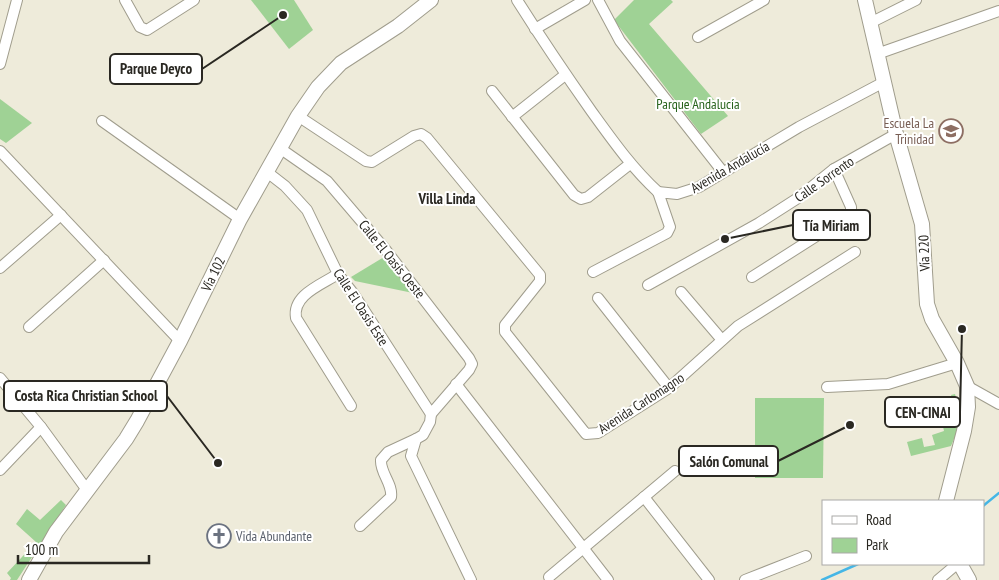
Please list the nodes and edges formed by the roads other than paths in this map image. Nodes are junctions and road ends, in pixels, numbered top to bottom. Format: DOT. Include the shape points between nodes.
graph roads {
  1 [pos="17,0"];
  2 [pos="126,0"];
  3 [pos="194,0"];
  4 [pos="431,0"];
  5 [pos="517,0"];
  6 [pos="585,0"];
  7 [pos="598,0"];
  8 [pos="764,0"];
  9 [pos="865,0"];
  10 [pos="916,0"];
  11 [pos="999,11"];
  12 [pos="870,22"];
  13 [pos="536,29"];
  14 [pos="698,37"];
  15 [pos="877,54"];
  16 [pos="0,64"];
  17 [pos="566,75"];
  18 [pos="884,82"];
  19 [pos="492,91"];
  20 [pos="298,116"];
  21 [pos="512,117"];
  22 [pos="102,121"];
  23 [pos="896,134"];
  24 [pos="281,149"];
  25 [pos="0,151"];
  26 [pos="630,164"];
  27 [pos="834,169"];
  28 [pos="267,172"];
  29 [pos="723,172"];
  30 [pos="658,192"];
  31 [pos="61,215"];
  32 [pos="240,219"];
  33 [pos="856,252"];
  34 [pos="104,260"];
  35 [pos="2,262"];
  36 [pos="592,272"];
  37 [pos="338,274"];
  38 [pos="752,277"];
  39 [pos="648,286"];
  40 [pos="681,292"];
  41 [pos="598,298"];
  42 [pos="29,327"];
  43 [pos="722,340"];
  44 [pos="180,341"];
  45 [pos="957,363"];
  46 [pos="0,378"];
  47 [pos="456,384"];
  48 [pos="967,386"];
  49 [pos="827,387"];
  50 [pos="669,388"];
  51 [pos="999,404"];
  52 [pos="351,406"];
  53 [pos="431,414"];
  54 [pos="41,427"];
  55 [pos="416,439"];
  56 [pos="0,470"];
  57 [pos="675,471"];
  58 [pos="87,490"];
  59 [pos="644,497"];
  60 [pos="946,500"];
  61 [pos="360,526"];
  62 [pos="583,548"];
  63 [pos="806,556"];
  64 [pos="958,565"];
  65 [pos="960,565"];
  66 [pos="548,577"];
  67 [pos="29,580"];
  68 [pos="471,580"];
  69 [pos="608,580"];
  70 [pos="710,580"];
  71 [pos="745,580"];
  72 [pos="938,580"];
  73 [pos="969,580"];
  1 -- 16 [label="street"];
  2 -- 3 [label="street" via="140,27 146,30"];
  4 -- 20 [label="main road, Vía 102" via="341,63 318,87"];
  5 -- 13 [label="street"];
  6 -- 13 [label="street"];
  7 -- 29 [label="street" via="620,41"];
  8 -- 14 [label="street"];
  9 -- 12 [label="main road, Vía 220"];
  10 -- 12 [label="street"];
  11 -- 15 [label="street"];
  12 -- 15 [label="main road, Vía 220"];
  13 -- 17 [label="street"];
  15 -- 18 [label="main road, Vía 220"];
  17 -- 21 [label="street"];
  17 -- 26 [label="street"];
  18 -- 23 [label="main road, Vía 220"];
  18 -- 29 [label="street, Avenida Andalucía" via="798,127"];
  19 -- 21 [label="street"];
  20 -- 24 [label="main road, Vía 102"];
  20 -- 50 [label="street, Avenida Carlomagno" via="372,162 414,136 421,134 427,138 540,275 540,281 505,325 505,332 586,434 598,433"];
  21 -- 26 [label="street" via="574,195 581,199"];
  22 -- 32 [label="street"];
  23 -- 27 [label="street, Calle Sorrento"];
  23 -- 45 [label="main road, Vía 220" via="922,224 927,304"];
  24 -- 28 [label="main road, Vía 102"];
  24 -- 47 [label="street, Calle El Oasis Oeste" via="326,181 385,248 469,358 472,364"];
  25 -- 31 [label="street"];
  26 -- 30 [label="street"];
  27 -- 38 [label="street" via="851,214"];
  27 -- 39 [label="street, Calle Sorrento" via="759,223"];
  28 -- 32 [label="main road, Vía 102"];
  28 -- 37 [label="street, Calle El Oasis Este" via="307,210"];
  29 -- 30 [label="street, Avenida Andalucía" via="688,192"];
  30 -- 36 [label="street" via="670,227 667,233"];
  31 -- 34 [label="street"];
  31 -- 35 [label="street"];
  32 -- 44 [label="main road, Vía 102"];
  33 -- 43 [label="street, Avenida Carlomagno" via="738,326"];
  34 -- 42 [label="street"];
  34 -- 44 [label="street"];
  37 -- 52 [label="street" via="299,300 295,310 296,318"];
  37 -- 53 [label="street, Calle El Oasis Este"];
  40 -- 43 [label="street"];
  41 -- 50 [label="street"];
  43 -- 50 [label="street, Avenida Carlomagno"];
  44 -- 58 [label="main road, Vía 102" via="126,439"];
  45 -- 48 [label="main road, Vía 220"];
  45 -- 49 [label="street" via="888,384"];
  46 -- 54 [label="street"];
  47 -- 53 [label="street"];
  47 -- 62 [label="street"];
  48 -- 51 [label="street"];
  48 -- 60 [label="main road, Vía 220" via="964,430"];
  53 -- 55 [label="street" via="423,435"];
  54 -- 56 [label="street"];
  54 -- 58 [label="street"];
  55 -- 61 [label="street" via="388,452 381,460 392,491 391,497"];
  55 -- 68 [label="street" via="411,456"];
  57 -- 59 [label="street"];
  58 -- 67 [label="main road, Vía 102" via="56,532"];
  59 -- 62 [label="street"];
  59 -- 70 [label="street"];
  62 -- 66 [label="street"];
  62 -- 69 [label="street"];
  63 -- 71 [label="street"];
  64 -- 72 [label="street"];
  65 -- 73 [label="main road"];
}
